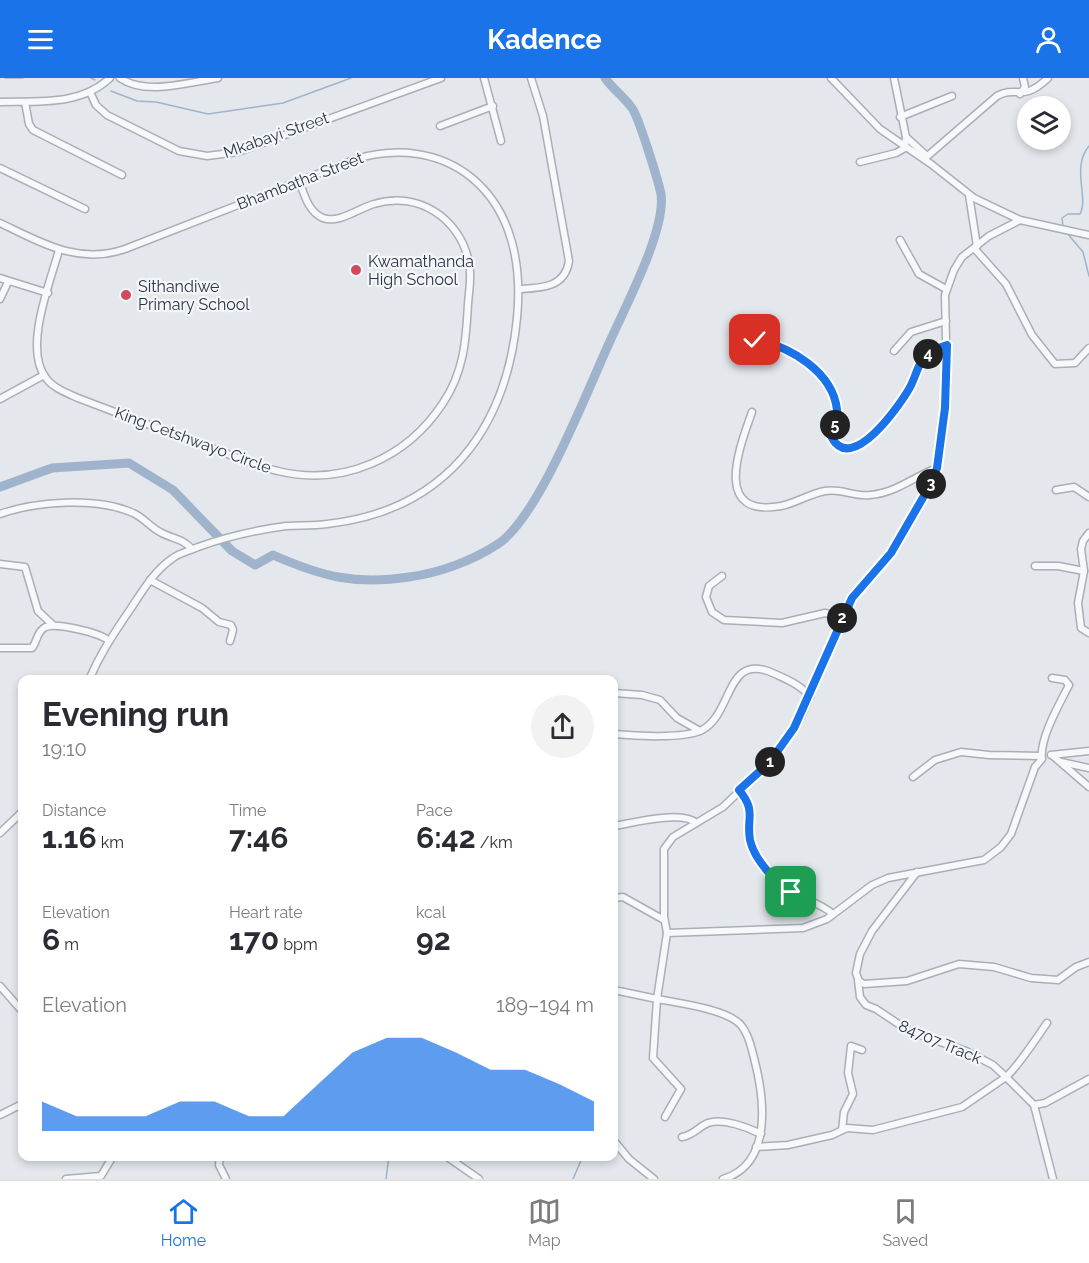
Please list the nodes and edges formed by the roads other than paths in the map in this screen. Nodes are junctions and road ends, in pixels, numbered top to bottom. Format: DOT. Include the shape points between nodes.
graph roads {
  1 [pos="110,78"];
  2 [pos="120,78"];
  3 [pos="218,78"];
  4 [pos="441,78"];
  5 [pos="484,78"];
  6 [pos="531,78"];
  7 [pos="831,78"];
  8 [pos="894,78"];
  9 [pos="1023,78"];
  10 [pos="1048,78"];
  11 [pos="90,92"];
  12 [pos="1020,94"];
  13 [pos="951,96"];
  14 [pos="0,102"];
  15 [pos="25,102"];
  16 [pos="493,106"];
  17 [pos="900,117"];
  18 [pos="440,126"];
  19 [pos="906,137"];
  20 [pos="501,141"];
  21 [pos="905,148"];
  22 [pos="926,157"];
  23 [pos="860,162"];
  24 [pos="0,168"];
  25 [pos="122,175"];
  26 [pos="299,181"];
  27 [pos="969,195"];
  28 [pos="85,209"];
  29 [pos="1020,220"];
  30 [pos="0,223"];
  31 [pos="1089,235"];
  32 [pos="900,240"];
  33 [pos="976,247"];
  34 [pos="59,250"];
  35 [pos="0,278"];
  36 [pos="8,282"];
  37 [pos="519,289"];
  38 [pos="946,290"];
  39 [pos="48,293"];
  40 [pos="0,299"];
  41 [pos="946,321"];
  42 [pos="746,339"];
  43 [pos="947,345"];
  44 [pos="1089,348"];
  45 [pos="894,351"];
  46 [pos="44,375"];
  47 [pos="0,399"];
  48 [pos="752,412"];
  49 [pos="937,468"];
  50 [pos="1056,490"];
  51 [pos="1089,497"];
  52 [pos="0,514"];
  53 [pos="1089,533"];
  54 [pos="190,550"];
  55 [pos="0,564"];
  56 [pos="1035,566"];
  57 [pos="1084,571"];
  58 [pos="722,576"];
  59 [pos="150,580"];
  60 [pos="843,617"];
  61 [pos="53,625"];
  62 [pos="1089,633"];
  63 [pos="108,640"];
  64 [pos="230,641"];
  65 [pos="0,648"];
  66 [pos="91,675"];
  67 [pos="1052,678"];
  68 [pos="618,693"];
  69 [pos="810,697"];
  70 [pos="700,731"];
  71 [pos="618,734"];
  72 [pos="1089,751"];
  73 [pos="1052,755"];
  74 [pos="1042,757"];
  75 [pos="1060,762"];
  76 [pos="1089,768"];
  77 [pos="913,777"];
  78 [pos="1089,787"];
  79 [pos="739,790"];
  80 [pos="18,816"];
  81 [pos="696,823"];
  82 [pos="618,825"];
  83 [pos="0,833"];
  84 [pos="917,872"];
  85 [pos="618,898"];
  86 [pos="833,914"];
  87 [pos="664,920"];
  88 [pos="667,933"];
  89 [pos="1089,962"];
  90 [pos="859,980"];
  91 [pos="0,986"];
  92 [pos="618,991"];
  93 [pos="657,999"];
  94 [pos="18,1006"];
  95 [pos="1047,1023"];
  96 [pos="862,1050"];
  97 [pos="1006,1077"];
  98 [pos="1089,1079"];
  99 [pos="1034,1105"];
  100 [pos="18,1108"];
  101 [pos="0,1115"];
  102 [pos="665,1117"];
  103 [pos="842,1130"];
  104 [pos="761,1134"];
  105 [pos="682,1137"];
  106 [pos="618,1146"];
  107 [pos="756,1148"];
  108 [pos="110,1161"];
  109 [pos="219,1161"];
  110 [pos="453,1161"];
  111 [pos="101,1177"];
  112 [pos="66,1179"];
  113 [pos="226,1179"];
  114 [pos="479,1179"];
  115 [pos="654,1179"];
  116 [pos="723,1179"];
  117 [pos="1053,1179"];
  1 -- 11 [label="street"];
  2 -- 3 [label="street" via="146,87"];
  4 -- 11 [label="street, Mkabayi Street" via="238,152 207,156 179,151 107,115"];
  5 -- 16 [label="street"];
  6 -- 37 [label="street" via="543,116 569,261 566,272 554,285"];
  7 -- 21 [label="street" via="880,129"];
  8 -- 17 [label="street"];
  9 -- 12 [label="street"];
  10 -- 12 [label="street" via="1032,92"];
  11 -- 15 [label="street" via="67,99"];
  12 -- 22 [label="street" via="1006,92 997,96"];
  13 -- 17 [label="street"];
  14 -- 15 [label="street"];
  15 -- 25 [label="street" via="33,130"];
  16 -- 18 [label="street"];
  16 -- 20 [label="street"];
  17 -- 19 [label="street"];
  19 -- 21 [label="street"];
  19 -- 22 [label="street"];
  21 -- 22 [label="street"];
  21 -- 23 [label="street"];
  22 -- 27 [label="street"];
  24 -- 28 [label="street"];
  26 -- 34 [label="street, Bhambatha Street" via="113,253 83,256"];
  26 -- 37 [label="street, Bhambatha Street" via="384,152 405,152 452,165 479,184 504,219 514,250"];
  26 -- 46 [label="street, King Cetshwayo Circle" via="312,210 324,219 392,200 430,207 453,228 466,250 470,273 465,350 459,373 437,413 407,444 388,457 351,471 329,475 288,473 84,401 62,391"];
  27 -- 29 [label="street"];
  27 -- 33 [label="street"];
  29 -- 31 [label="street"];
  29 -- 33 [label="street"];
  30 -- 34 [label="street, Bhambatha Street"];
  32 -- 38 [label="street" via="919,274"];
  33 -- 38 [label="street" via="957,264"];
  33 -- 44 [label="street" via="1006,284 1032,335 1054,364 1075,363"];
  34 -- 39 [label="street"];
  35 -- 36 [label="street"];
  36 -- 39 [label="street"];
  36 -- 40 [label="street"];
  37 -- 54 [label="street, Bhambatha Street" via="512,360 497,406 477,440 433,484 394,508 362,518 277,528"];
  38 -- 41 [label="street"];
  39 -- 46 [label="street" via="36,343"];
  41 -- 43 [label="street"];
  41 -- 45 [label="street" via="911,332"];
  42 -- 43 [label="street" via="795,353 822,379 836,402 832,438 844,448 871,437 907,393 924,357"];
  43 -- 49 [label="street" via="945,408"];
  46 -- 47 [label="street"];
  48 -- 49 [label="street" via="736,467 738,493 754,507 782,506 827,490 881,494"];
  49 -- 60 [label="street" via="902,536 855,594"];
  50 -- 51 [label="street" via="1074,487"];
  52 -- 54 [label="street" via="42,504 96,503 133,513 157,531 184,541"];
  53 -- 57 [label="street" via="1082,544"];
  54 -- 59 [label="street, Bhambatha Street" via="173,558"];
  55 -- 61 [label="street" via="25,567 36,608"];
  56 -- 57 [label="street"];
  57 -- 62 [label="street" via="1078,620"];
  58 -- 60 [label="street" via="709,586 706,597 712,612 724,620 782,623 830,612"];
  59 -- 63 [label="street, Bhambatha Street"];
  59 -- 64 [label="street" via="232,626"];
  60 -- 69 [label="street"];
  61 -- 63 [label="street" via="94,631"];
  61 -- 65 [label="street" via="41,630 34,646 28,649"];
  63 -- 66 [label="street, Bhambatha Street"];
  67 -- 74 [label="street" via="1065,680 1069,685 1051,724"];
  68 -- 70 [label="street" via="660,700 677,718"];
  69 -- 70 [label="street" via="797,685 768,670 749,669 733,683 717,718"];
  69 -- 79 [label="street" via="779,751"];
  70 -- 71 [label="street"];
  72 -- 73 [label="street"];
  73 -- 74 [label="street"];
  73 -- 75 [label="street"];
  74 -- 77 [label="street" via="961,752 935,760"];
  74 -- 84 [label="street" via="1011,834 997,851 974,864"];
  75 -- 76 [label="street"];
  75 -- 78 [label="street"];
  79 -- 81 [label="street" via="723,807"];
  79 -- 86 [label="street" via="750,807 750,840 763,863 786,889 820,903"];
  80 -- 83 [label="street"];
  81 -- 82 [label="street" via="688,818 674,818"];
  81 -- 87 [label="street" via="673,837 664,849"];
  84 -- 86 [label="street" via="872,885"];
  84 -- 90 [label="street, 84707 Track" via="864,944 857,964"];
  85 -- 87 [label="street"];
  86 -- 88 [label="street" via="803,928"];
  87 -- 88 [label="street"];
  88 -- 93 [label="street"];
  89 -- 90 [label="street" via="1054,981 994,967 959,964 895,983 869,985"];
  90 -- 97 [label="street, 84707 Track" via="860,998 866,1005 909,1031 946,1042 988,1062"];
  91 -- 94 [label="street"];
  92 -- 93 [label="street"];
  93 -- 102 [label="street" via="653,1058 681,1089"];
  93 -- 104 [label="street" via="727,1015 742,1026 758,1077 763,1113"];
  95 -- 97 [label="street"];
  96 -- 103 [label="street" via="851,1047 848,1073 853,1094 844,1112"];
  97 -- 99 [label="street, 84707 Track"];
  97 -- 103 [label="street" via="962,1107 873,1130"];
  98 -- 99 [label="street" via="1046,1103"];
  99 -- 117 [label="street"];
  100 -- 101 [label="street"];
  103 -- 107 [label="street" via="780,1147"];
  104 -- 105 [label="street" via="742,1126 712,1123"];
  104 -- 107 [label="street"];
  106 -- 115 [label="street"];
  107 -- 116 [label="street" via="741,1168"];
  108 -- 111 [label="street"];
  109 -- 113 [label="street"];
  110 -- 114 [label="street"];
  111 -- 112 [label="street"];
}
